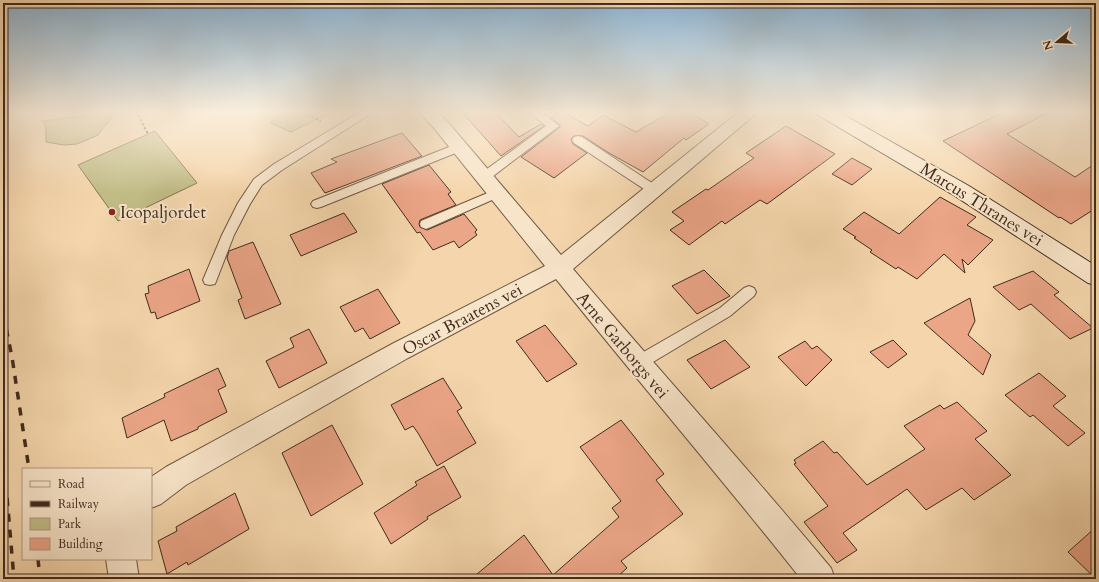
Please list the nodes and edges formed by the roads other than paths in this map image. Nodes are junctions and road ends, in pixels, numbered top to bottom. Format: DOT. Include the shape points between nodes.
graph roads {
  1 [pos="325,138"];
  2 [pos="452,138"];
  3 [pos="540,138"];
  4 [pos="717,138"];
  5 [pos="872,138"];
  6 [pos="578,140"];
  7 [pos="459,147"];
  8 [pos="491,185"];
  9 [pos="654,190"];
  10 [pos="317,204"];
  11 [pos="426,224"];
  12 [pos="559,268"];
  13 [pos="1096,277"];
  14 [pos="210,280"];
  15 [pos="749,292"];
  16 [pos="638,363"];
  17 [pos="152,493"];
  18 [pos="121,560"];
  19 [pos="124,579"];
  20 [pos="820,579"];
  1 -- 14 [label="lane" via="258,182 228,235"];
  2 -- 7 [label="street, Arne Garborgs vei"];
  3 -- 8 [label="lane"];
  4 -- 9 [label="street, Oscar Braatens vei"];
  5 -- 13 [label="street, Marcus Thranes vei" via="957,187"];
  6 -- 9 [label="lane"];
  7 -- 8 [label="street, Arne Garborgs vei"];
  7 -- 10 [label="lane"];
  8 -- 11 [label="lane"];
  8 -- 12 [label="street, Arne Garborgs vei"];
  9 -- 12 [label="street, Oscar Braatens vei"];
  12 -- 16 [label="street, Arne Garborgs vei"];
  12 -- 17 [label="street, Oscar Braatens vei" via="400,351 176,476"];
  15 -- 16 [label="lane" via="725,312"];
  16 -- 20 [label="street, Arne Garborgs vei"];
  18 -- 19 [label="street"];
}
